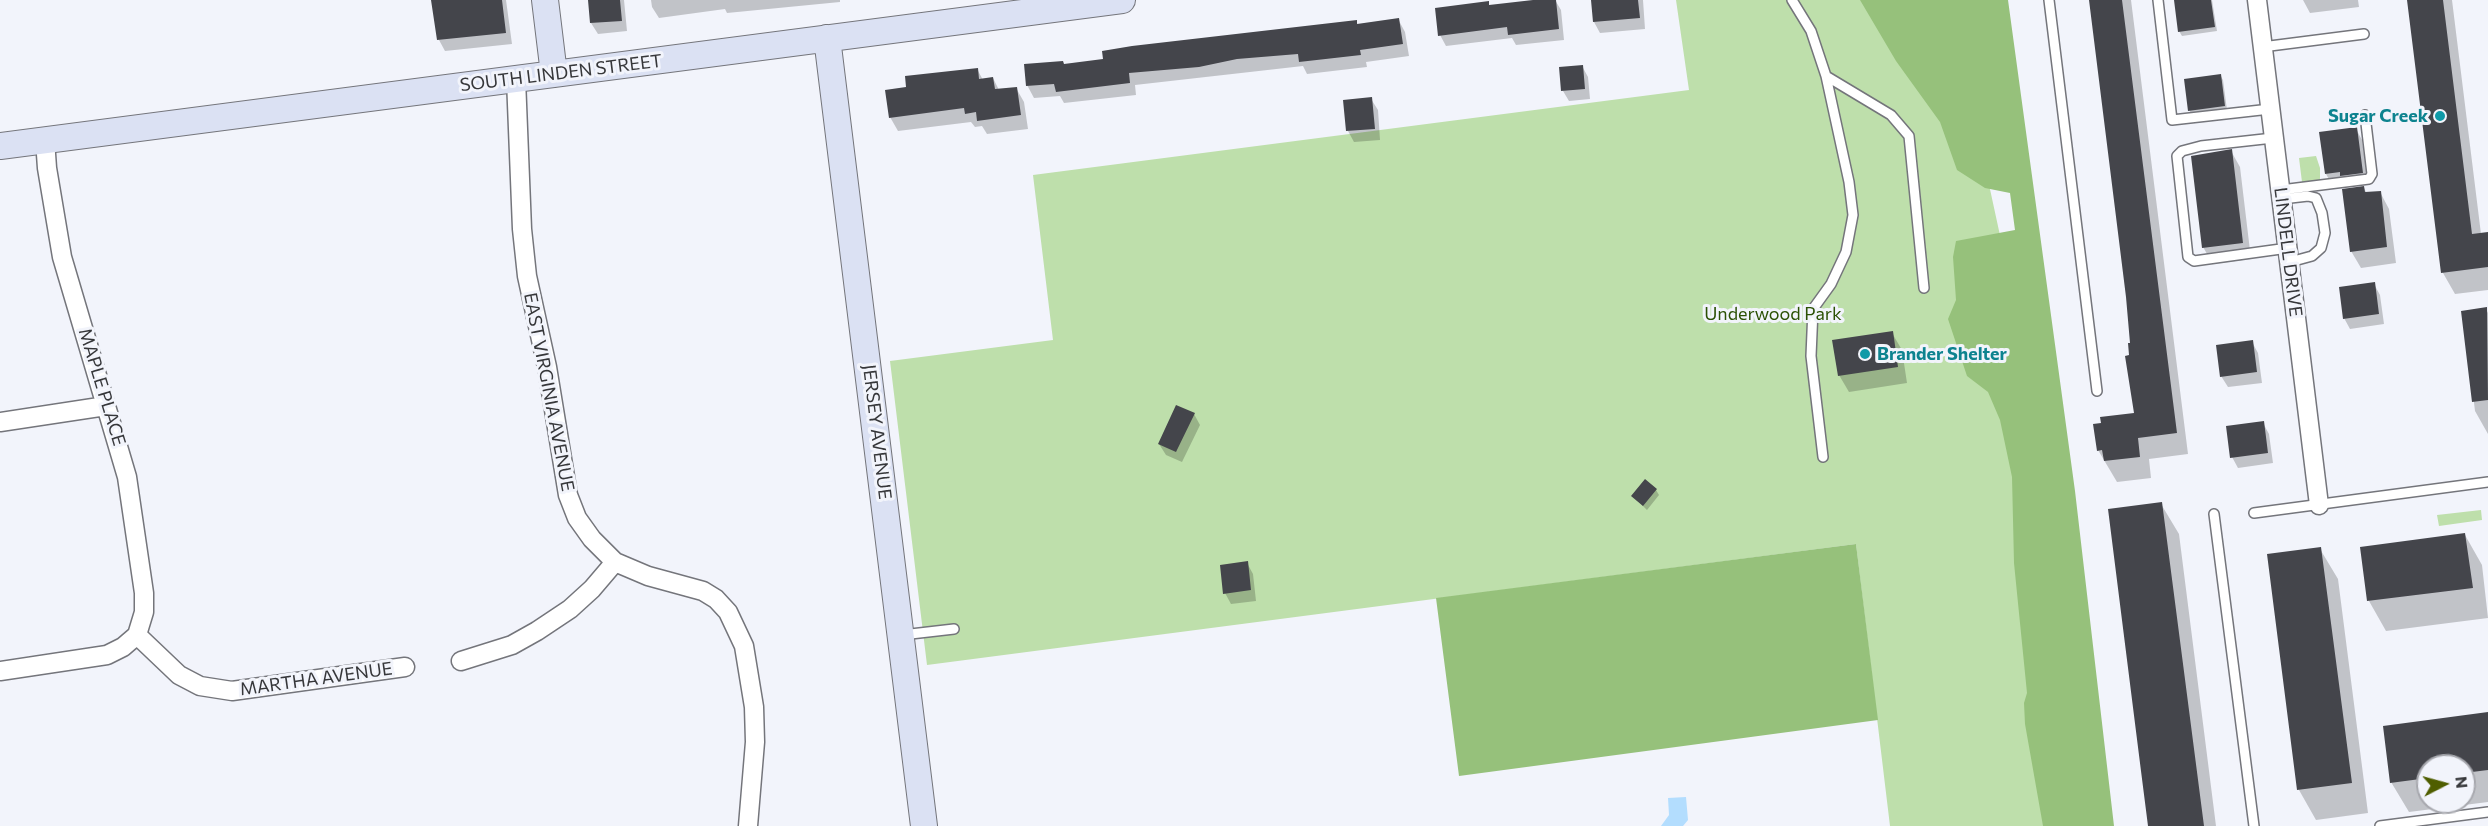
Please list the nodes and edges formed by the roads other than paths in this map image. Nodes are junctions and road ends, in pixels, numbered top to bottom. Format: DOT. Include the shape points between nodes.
graph roads {
  1 [pos="545,0"];
  2 [pos="1122,0"];
  3 [pos="1792,0"];
  4 [pos="2049,0"];
  5 [pos="2158,0"];
  6 [pos="2257,0"];
  7 [pos="2364,34"];
  8 [pos="827,38"];
  9 [pos="2262,47"];
  10 [pos="554,74"];
  11 [pos="1826,76"];
  12 [pos="516,79"];
  13 [pos="2270,109"];
  14 [pos="2365,115"];
  15 [pos="2274,138"];
  16 [pos="45,140"];
  17 [pos="0,146"];
  18 [pos="2281,194"];
  19 [pos="2289,255"];
  20 [pos="1924,288"];
  21 [pos="2097,391"];
  22 [pos="106,406"];
  23 [pos="0,422"];
  24 [pos="1822,457"];
  25 [pos="2488,482"];
  26 [pos="2319,504"];
  27 [pos="2254,513"];
  28 [pos="2214,514"];
  29 [pos="615,562"];
  30 [pos="954,629"];
  31 [pos="137,635"];
  32 [pos="902,635"];
  33 [pos="461,661"];
  34 [pos="405,667"];
  35 [pos="0,671"];
  36 [pos="2488,812"];
  37 [pos="748,826"];
  38 [pos="924,826"];
  39 [pos="2253,826"];
  40 [pos="2380,826"];
  1 -- 10 [label="main road"];
  2 -- 8 [label="main road, SOUTH LINDEN STREET"];
  3 -- 11 [label="lane" via="1811,31"];
  4 -- 21 [label="lane"];
  5 -- 13 [label="lane" via="2172,120"];
  6 -- 9 [label="street, LINDELL DRIVE"];
  7 -- 9 [label="lane"];
  8 -- 10 [label="main road, SOUTH LINDEN STREET"];
  8 -- 32 [label="main road, JERSEY AVENUE"];
  9 -- 13 [label="street, LINDELL DRIVE"];
  10 -- 12 [label="main road, SOUTH LINDEN STREET"];
  11 -- 20 [label="lane" via="1892,115 1909,136"];
  11 -- 24 [label="lane" via="1853,215 1846,252 1831,284 1813,309 1811,356"];
  12 -- 16 [label="main road, SOUTH LINDEN STREET"];
  12 -- 29 [label="street, EAST VIRGINIA AVENUE" via="527,276 547,367 562,471 577,518"];
  13 -- 15 [label="street, LINDELL DRIVE"];
  14 -- 18 [label="lane" via="2372,174 2369,178"];
  15 -- 18 [label="street, LINDELL DRIVE"];
  15 -- 19 [label="lane" via="2201,146 2177,156 2188,257 2194,261"];
  16 -- 17 [label="main road, SOUTH LINDEN STREET"];
  16 -- 22 [label="street, MAPLE PLACE" via="62,257"];
  18 -- 19 [label="street, LINDELL DRIVE"];
  18 -- 19 [label="lane" via="2316,198 2325,233 2321,248 2312,256"];
  19 -- 26 [label="street, LINDELL DRIVE"];
  22 -- 23 [label="street"];
  22 -- 31 [label="street, MAPLE PLACE" via="127,477 140,558 144,612"];
  25 -- 26 [label="lane"];
  26 -- 27 [label="lane"];
  28 -- 39 [label="lane"];
  29 -- 33 [label="street" via="570,609 537,631 512,645"];
  29 -- 37 [label="street, EAST VIRGINIA AVENUE" via="703,591 728,612 737,629 744,646 754,707"];
  30 -- 32 [label="lane"];
  31 -- 34 [label="street, MARTHA AVENUE" via="179,675 200,686 232,691"];
  31 -- 35 [label="street" via="107,655"];
  32 -- 38 [label="main road, JERSEY AVENUE"];
  36 -- 40 [label="lane"];
}
